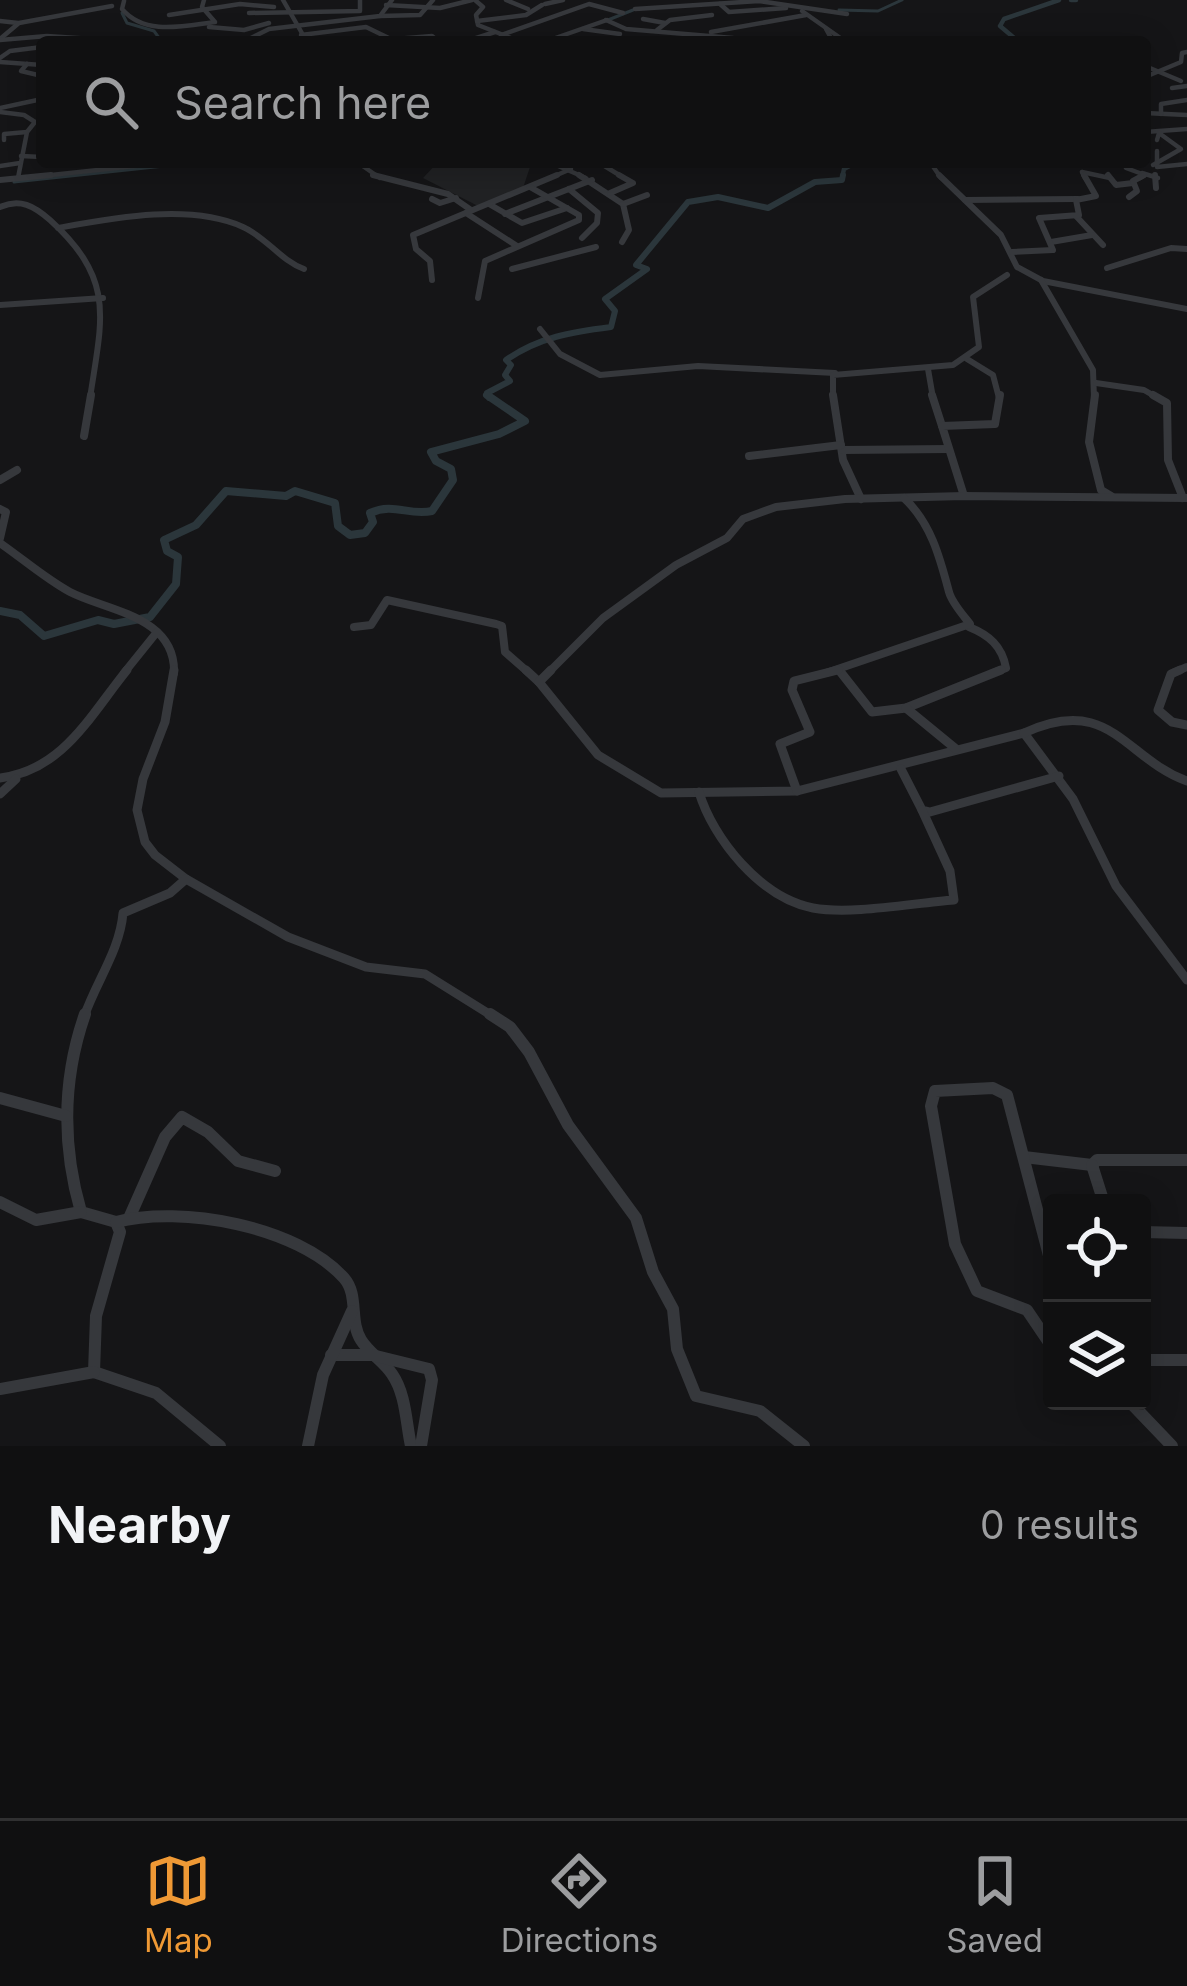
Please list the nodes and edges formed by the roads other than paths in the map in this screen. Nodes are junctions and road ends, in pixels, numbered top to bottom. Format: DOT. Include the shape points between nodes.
graph roads {
  1 [pos="434,0"];
  2 [pos="473,0"];
  3 [pos="506,0"];
  4 [pos="563,0"];
  5 [pos="605,0"];
  6 [pos="653,0"];
  7 [pos="124,1"];
  8 [pos="389,3"];
  9 [pos="542,3"];
  10 [pos="204,4"];
  11 [pos="245,4"];
  12 [pos="366,4"];
  13 [pos="592,4"];
  14 [pos="719,4"];
  15 [pos="800,4"];
  16 [pos="112,6"];
  17 [pos="285,6"];
  18 [pos="427,6"];
  19 [pos="786,8"];
  20 [pos="635,9"];
  21 [pos="613,10"];
  22 [pos="249,13"];
  23 [pos="623,14"];
  24 [pos="847,14"];
  25 [pos="169,15"];
  26 [pos="712,15"];
  27 [pos="806,15"];
  28 [pos="380,16"];
  29 [pos="644,19"];
  30 [pos="46,20"];
  31 [pos="606,20"];
  32 [pos="0,21"];
  33 [pos="477,21"];
  34 [pos="18,23"];
  35 [pos="293,23"];
  36 [pos="665,23"];
  37 [pos="205,25"];
  38 [pos="393,26"];
  39 [pos="525,26"];
  40 [pos="247,28"];
  41 [pos="580,29"];
  42 [pos="826,29"];
  43 [pos="657,30"];
  44 [pos="534,31"];
  45 [pos="30,32"];
  46 [pos="500,34"];
  47 [pos="620,34"];
  48 [pos="301,35"];
  49 [pos="236,36"];
  50 [pos="254,36"];
  51 [pos="392,36"];
  52 [pos="491,36"];
  53 [pos="496,36"];
  54 [pos="505,36"];
  55 [pos="561,36"];
  56 [pos="704,36"];
  57 [pos="830,36"];
  58 [pos="841,36"];
  59 [pos="36,37"];
  60 [pos="1,38"];
  61 [pos="1176,47"];
  62 [pos="36,49"];
  63 [pos="1187,50"];
  64 [pos="1,58"];
  65 [pos="27,64"];
  66 [pos="36,65"];
  67 [pos="1157,69"];
  68 [pos="1151,71"];
  69 [pos="36,75"];
  70 [pos="1172,88"];
  71 [pos="1184,91"];
  72 [pos="36,101"];
  73 [pos="0,110"];
  74 [pos="1151,113"];
  75 [pos="1165,114"];
  76 [pos="1187,116"];
  77 [pos="1185,128"];
  78 [pos="1174,129"];
  79 [pos="27,132"];
  80 [pos="1151,134"];
  81 [pos="1158,136"];
  82 [pos="3,138"];
  83 [pos="1182,139"];
  84 [pos="1157,151"];
  85 [pos="20,160"];
  86 [pos="36,160"];
  87 [pos="1187,164"];
  88 [pos="1154,165"];
  89 [pos="0,166"];
  90 [pos="39,168"];
  91 [pos="100,168"];
  92 [pos="367,168"];
  93 [pos="570,168"];
  94 [pos="608,168"];
  95 [pos="935,168"];
  96 [pos="1081,168"];
  97 [pos="1126,168"];
  98 [pos="1081,172"];
  99 [pos="1142,173"];
  100 [pos="34,177"];
  101 [pos="592,180"];
  102 [pos="9,181"];
  103 [pos="1133,183"];
  104 [pos="530,187"];
  105 [pos="1156,188"];
  106 [pos="569,189"];
  107 [pos="610,193"];
  108 [pos="647,195"];
  109 [pos="1129,196"];
  110 [pos="456,198"];
  111 [pos="549,198"];
  112 [pos="432,199"];
  113 [pos="1078,199"];
  114 [pos="965,200"];
  115 [pos="1032,202"];
  116 [pos="489,204"];
  117 [pos="623,204"];
  118 [pos="0,207"];
  119 [pos="567,208"];
  120 [pos="469,212"];
  121 [pos="505,214"];
  122 [pos="1076,216"];
  123 [pos="1041,217"];
  124 [pos="563,227"];
  125 [pos="58,228"];
  126 [pos="1093,235"];
  127 [pos="582,238"];
  128 [pos="622,242"];
  129 [pos="1052,242"];
  130 [pos="1103,245"];
  131 [pos="517,246"];
  132 [pos="1187,249"];
  133 [pos="1012,252"];
  134 [pos="512,268"];
  135 [pos="1107,268"];
  136 [pos="304,269"];
  137 [pos="1007,275"];
  138 [pos="431,280"];
  139 [pos="1041,280"];
  140 [pos="103,298"];
  141 [pos="478,298"];
  142 [pos="0,304"];
  143 [pos="1187,309"];
  144 [pos="540,329"];
  145 [pos="967,358"];
  146 [pos="928,369"];
  147 [pos="833,376"];
  148 [pos="1096,383"];
  149 [pos="942,426"];
  150 [pos="84,436"];
  151 [pos="844,446"];
  152 [pos="948,449"];
  153 [pos="749,456"];
  154 [pos="16,470"];
  155 [pos="0,480"];
  156 [pos="853,496"];
  157 [pos="964,496"];
  158 [pos="1112,496"];
  159 [pos="904,498"];
  160 [pos="1185,498"];
  161 [pos="0,509"];
  162 [pos="0,540"];
  163 [pos="354,627"];
  164 [pos="969,628"];
  165 [pos="157,632"];
  166 [pos="1187,668"];
  167 [pos="838,670"];
  168 [pos="539,682"];
  169 [pos="907,708"];
  170 [pos="1187,724"];
  171 [pos="1024,733"];
  172 [pos="956,749"];
  173 [pos="901,769"];
  174 [pos="1059,776"];
  175 [pos="0,778"];
  176 [pos="16,779"];
  177 [pos="1187,781"];
  178 [pos="797,790"];
  179 [pos="699,792"];
  180 [pos="0,794"];
  181 [pos="922,811"];
  182 [pos="187,879"];
  183 [pos="1187,980"];
  184 [pos="0,1098"];
  185 [pos="66,1116"];
  186 [pos="1024,1157"];
  187 [pos="1187,1160"];
  188 [pos="1092,1166"];
  189 [pos="275,1171"];
  190 [pos="1101,1194"];
  191 [pos="0,1202"];
  192 [pos="81,1212"];
  193 [pos="123,1219"];
  194 [pos="1043,1219"];
  195 [pos="1151,1232"];
  196 [pos="1187,1233"];
  197 [pos="352,1311"];
  198 [pos="1043,1333"];
  199 [pos="331,1354"];
  200 [pos="372,1355"];
  201 [pos="1151,1360"];
  202 [pos="1187,1360"];
  203 [pos="94,1372"];
  204 [pos="0,1388"];
  205 [pos="1138,1410"];
  206 [pos="220,1446"];
  207 [pos="308,1446"];
  208 [pos="411,1446"];
  209 [pos="422,1446"];
  210 [pos="804,1446"];
  211 [pos="1172,1446"];
  1 -- 18 [label="street"];
  2 -- 18 [label="street"];
  2 -- 33 [label="street" via="483,7"];
  3 -- 9 [label="street" via="524,10"];
  4 -- 9 [label="street"];
  5 -- 13 [label="street"];
  6 -- 20 [label="street"];
  7 -- 37 [label="street" via="123,11 140,26"];
  8 -- 12 [label="street"];
  8 -- 18 [label="street"];
  8 -- 28 [label="street"];
  9 -- 33 [label="street" via="526,15"];
  10 -- 11 [label="street"];
  10 -- 25 [label="street"];
  10 -- 37 [label="street" via="216,18"];
  11 -- 17 [label="street"];
  11 -- 22 [label="street"];
  12 -- 17 [label="street" via="359,11"];
  13 -- 21 [label="street"];
  13 -- 39 [label="street"];
  14 -- 15 [label="street"];
  14 -- 19 [label="street" via="728,12"];
  14 -- 20 [label="street"];
  15 -- 24 [label="street"];
  15 -- 27 [label="street"];
  16 -- 30 [label="street"];
  17 -- 22 [label="street"];
  17 -- 35 [label="street"];
  18 -- 28 [label="street" via="420,15"];
  20 -- 23 [label="street"];
  21 -- 23 [label="street"];
  21 -- 41 [label="street"];
  22 -- 40 [label="street" via="256,21"];
  23 -- 31 [label="street"];
  26 -- 36 [label="street"];
  27 -- 56 [label="street"];
  27 -- 58 [label="street"];
  28 -- 35 [label="street"];
  28 -- 38 [label="street"];
  29 -- 36 [label="street"];
  30 -- 34 [label="street"];
  30 -- 45 [label="street"];
  31 -- 41 [label="street"];
  31 -- 43 [label="street"];
  32 -- 34 [label="street"];
  33 -- 46 [label="street"];
  34 -- 60 [label="street"];
  35 -- 40 [label="street"];
  35 -- 48 [label="street"];
  35 -- 50 [label="street"];
  36 -- 43 [label="street"];
  37 -- 40 [label="street"];
  39 -- 44 [label="street"];
  39 -- 46 [label="street"];
  40 -- 49 [label="street"];
  41 -- 47 [label="street"];
  41 -- 55 [label="street"];
  42 -- 57 [label="street"];
  43 -- 56 [label="street"];
  46 -- 52 [label="street"];
  46 -- 53 [label="street"];
  46 -- 54 [label="street"];
  48 -- 51 [label="street" via="363,24"];
  59 -- 60 [label="street"];
  61 -- 63 [label="street"];
  62 -- 64 [label="street"];
  63 -- 67 [label="street" via="1180,62"];
  64 -- 65 [label="street"];
  65 -- 66 [label="street"];
  65 -- 69 [label="street" via="21,71"];
  67 -- 68 [label="street"];
  67 -- 71 [label="street"];
  70 -- 71 [label="street"];
  71 -- 75 [label="street" via="1160,104"];
  72 -- 73 [label="street"];
  73 -- 79 [label="street" via="33,119"];
  74 -- 75 [label="street"];
  75 -- 76 [label="street"];
  75 -- 77 [label="street"];
  77 -- 78 [label="street"];
  78 -- 81 [label="street"];
  78 -- 83 [label="street"];
  79 -- 82 [label="street"];
  79 -- 85 [label="street"];
  80 -- 81 [label="street"];
  81 -- 88 [label="street" via="1180,149"];
  84 -- 88 [label="street"];
  85 -- 86 [label="street"];
  85 -- 89 [label="street"];
  85 -- 102 [label="street"];
  87 -- 88 [label="street"];
  90 -- 100 [label="street"];
  91 -- 100 [label="street"];
  92 -- 110 [label="street" via="401,188"];
  93 -- 101 [label="street"];
  93 -- 104 [label="street"];
  94 -- 107 [label="street" via="633,183"];
  95 -- 114 [label="street"];
  96 -- 98 [label="street"];
  97 -- 99 [label="street"];
  98 -- 103 [label="street" via="1105,170 1116,185"];
  98 -- 113 [label="street" via="1096,196"];
  99 -- 103 [label="street"];
  99 -- 105 [label="street" via="1158,175"];
  100 -- 102 [label="street"];
  101 -- 106 [label="street"];
  101 -- 107 [label="street"];
  103 -- 109 [label="street" via="1137,192"];
  104 -- 111 [label="street"];
  104 -- 116 [label="street"];
  106 -- 111 [label="street"];
  106 -- 127 [label="street" via="598,213"];
  107 -- 117 [label="street"];
  108 -- 117 [label="street"];
  110 -- 112 [label="street"];
  110 -- 120 [label="street"];
  111 -- 119 [label="street"];
  111 -- 121 [label="street"];
  113 -- 115 [label="street"];
  113 -- 122 [label="street"];
  114 -- 115 [label="street"];
  114 -- 133 [label="street"];
  115 -- 123 [label="street"];
  116 -- 120 [label="street"];
  116 -- 121 [label="street"];
  117 -- 128 [label="street"];
  118 -- 125 [label="street" via="8,200 33,206"];
  119 -- 121 [label="street" via="524,223"];
  119 -- 124 [label="street" via="579,220"];
  120 -- 131 [label="street"];
  120 -- 138 [label="street" via="411,237 430,261"];
  122 -- 123 [label="street"];
  122 -- 126 [label="street"];
  123 -- 129 [label="street"];
  124 -- 127 [label="street"];
  124 -- 131 [label="street"];
  125 -- 136 [label="street" via="217,218"];
  125 -- 140 [label="street" via="91,263"];
  126 -- 129 [label="street"];
  126 -- 130 [label="street"];
  127 -- 134 [label="street" via="597,248"];
  129 -- 133 [label="street" via="1050,252"];
  131 -- 141 [label="street" via="484,262"];
  132 -- 135 [label="street"];
  133 -- 139 [label="street" via="1014,265"];
  137 -- 145 [label="street" via="973,297 980,343"];
  139 -- 143 [label="street"];
  139 -- 148 [label="street"];
  140 -- 142 [label="street"];
  140 -- 150 [label="street"];
  144 -- 147 [label="street" via="560,354 600,375 698,365"];
  145 -- 146 [label="street"];
  145 -- 149 [label="street" via="999,387 998,420"];
  146 -- 147 [label="street"];
  146 -- 149 [label="street"];
  147 -- 151 [label="street"];
  148 -- 158 [label="street" via="1090,450 1101,490"];
  148 -- 160 [label="street" via="1167,403 1168,460"];
  149 -- 152 [label="street"];
  151 -- 152 [label="street"];
  151 -- 153 [label="street"];
  151 -- 156 [label="street"];
  152 -- 157 [label="street"];
  154 -- 155 [label="street"];
  156 -- 159 [label="street"];
  156 -- 168 [label="street" via="743,519 727,538 603,619"];
  157 -- 158 [label="street"];
  157 -- 159 [label="street"];
  158 -- 160 [label="street"];
  159 -- 164 [label="street" via="920,512"];
  161 -- 162 [label="street"];
  162 -- 165 [label="street" via="71,592"];
  163 -- 168 [label="street" via="371,625 387,600 496,623 505,652"];
  164 -- 167 [label="street"];
  164 -- 169 [label="street" via="1003,650 1006,668"];
  165 -- 176 [label="street" via="58,756"];
  165 -- 182 [label="street" via="175,666 137,810 154,855"];
  166 -- 170 [label="street" via="1171,674 1158,710"];
  167 -- 169 [label="street" via="872,712"];
  167 -- 178 [label="street" via="792,683 810,729 780,744"];
  168 -- 179 [label="street" via="578,734 623,774 661,794"];
  169 -- 172 [label="street"];
  171 -- 172 [label="street"];
  171 -- 174 [label="street"];
  171 -- 177 [label="street" via="1050,723 1096,726"];
  172 -- 173 [label="street"];
  173 -- 178 [label="street"];
  173 -- 181 [label="street"];
  174 -- 181 [label="street"];
  174 -- 183 [label="street" via="1116,886"];
  175 -- 176 [label="street"];
  176 -- 180 [label="street"];
  178 -- 179 [label="street"];
  179 -- 181 [label="street" via="705,817 742,860 799,904 819,909 955,900"];
  182 -- 185 [label="street" via="123,913 121,940 99,974 70,1056"];
  182 -- 210 [label="street" via="332,956 425,974 510,1027 636,1218 696,1396 760,1411"];
  184 -- 185 [label="street"];
  185 -- 192 [label="street" via="66,1160"];
  186 -- 188 [label="street"];
  186 -- 194 [label="street"];
  186 -- 198 [label="street" via="1012,1102 1000,1089 933,1094 955,1244 975,1290 1028,1310"];
  187 -- 188 [label="street"];
  188 -- 190 [label="street"];
  189 -- 193 [label="street" via="238,1161 182,1117"];
  191 -- 192 [label="street" via="36,1220"];
  192 -- 193 [label="street"];
  193 -- 197 [label="street" via="208,1218 287,1243 340,1275 353,1293"];
  193 -- 203 [label="street" via="96,1316"];
  195 -- 196 [label="street"];
  197 -- 199 [label="street"];
  197 -- 200 [label="street"];
  199 -- 200 [label="street"];
  199 -- 207 [label="street"];
  200 -- 208 [label="street" via="393,1376"];
  200 -- 209 [label="street" via="432,1374"];
  201 -- 202 [label="street"];
  203 -- 204 [label="street"];
  203 -- 206 [label="street" via="156,1394"];
  205 -- 211 [label="street"];
}
